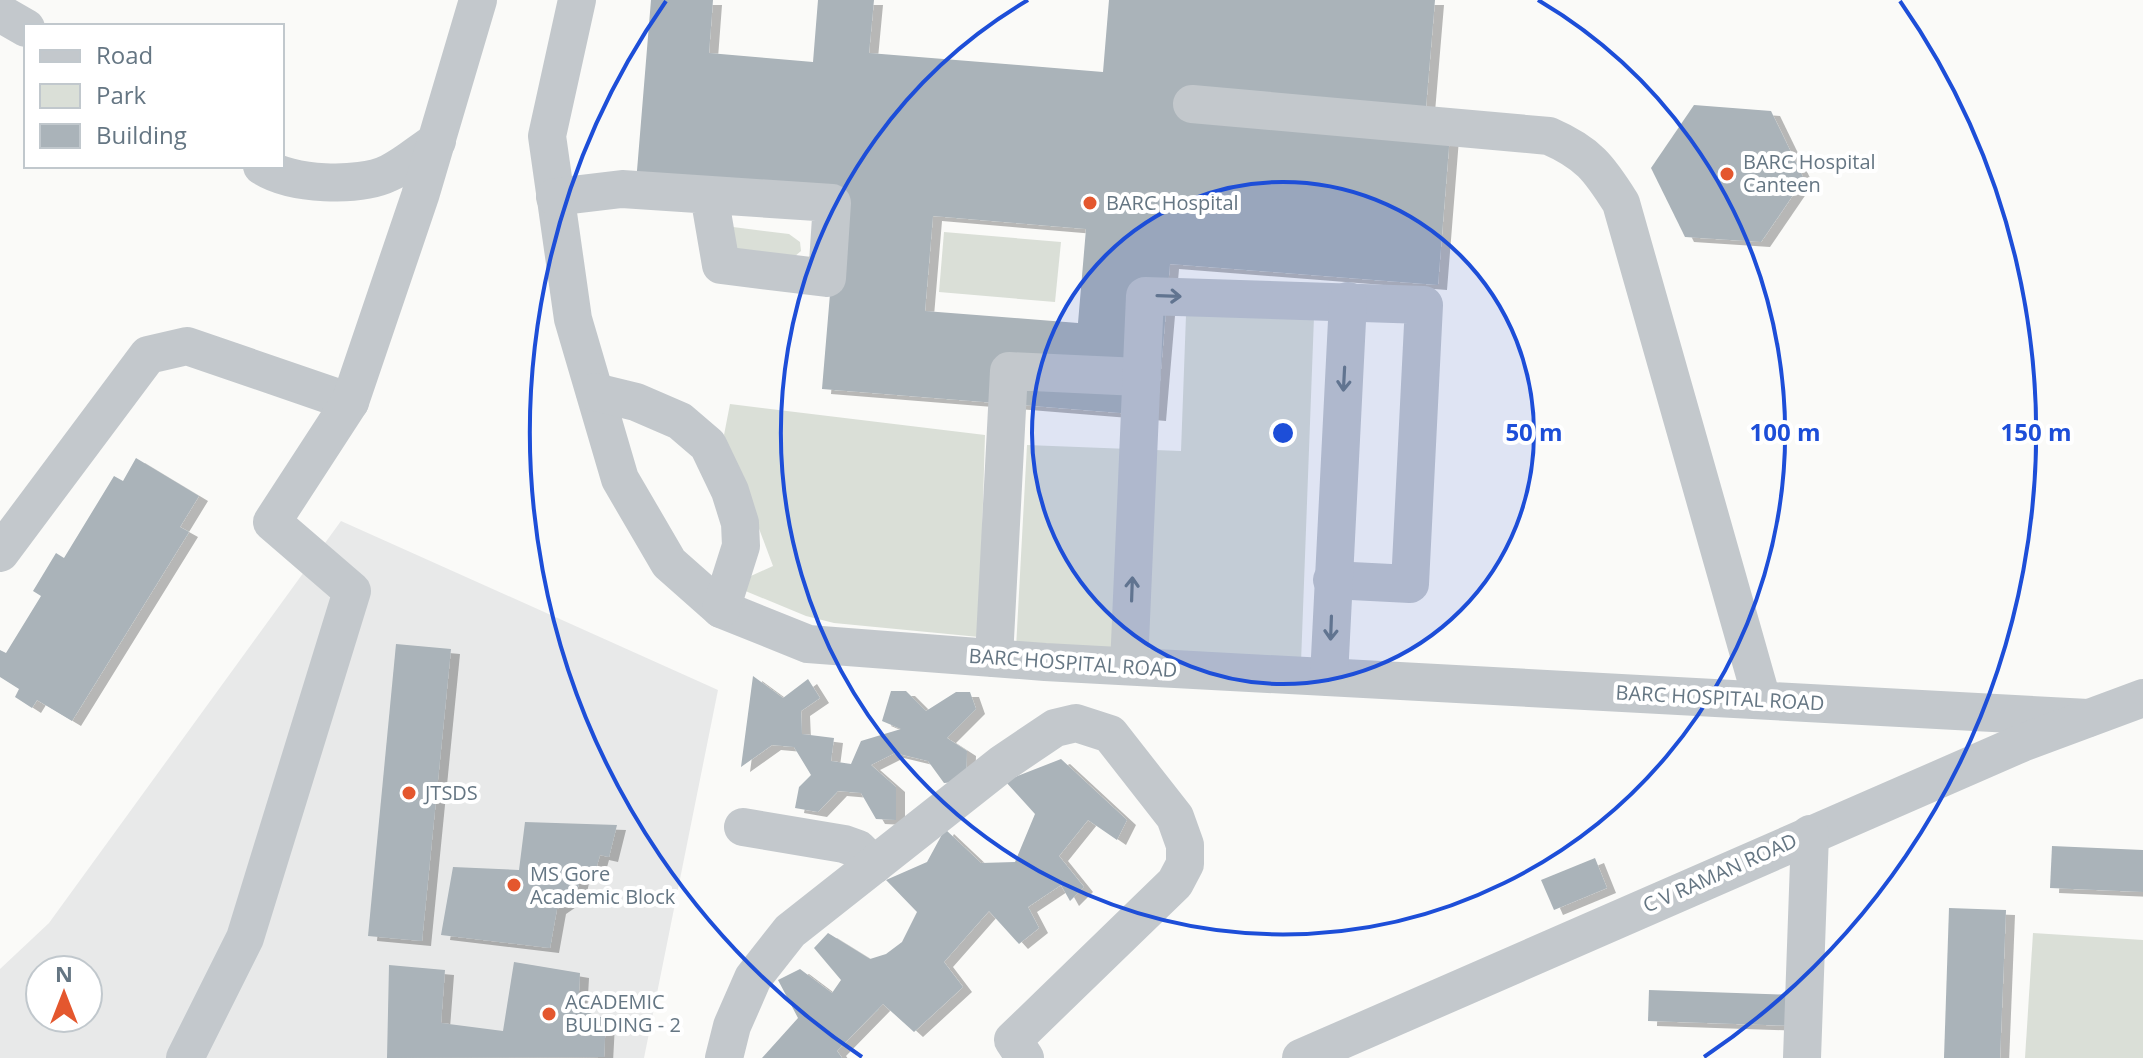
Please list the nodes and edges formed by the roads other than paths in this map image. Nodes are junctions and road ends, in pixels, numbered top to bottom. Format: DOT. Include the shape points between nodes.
graph roads {
  1 [pos="478,0"];
  2 [pos="577,0"];
  3 [pos="0,13"];
  4 [pos="24,27"];
  5 [pos="1192,104"];
  6 [pos="437,141"];
  7 [pos="265,168"];
  8 [pos="709,195"];
  9 [pos="555,197"];
  10 [pos="1348,301"];
  11 [pos="1139,377"];
  12 [pos="595,392"];
  13 [pos="350,402"];
  14 [pos="0,553"];
  15 [pos="1332,580"];
  16 [pos="721,609"];
  17 [pos="994,658"];
  18 [pos="1129,666"];
  19 [pos="1329,677"];
  20 [pos="2143,698"];
  21 [pos="1762,700"];
  22 [pos="2088,718"];
  23 [pos="743,827"];
  24 [pos="1810,834"];
  25 [pos="874,865"];
  26 [pos="1009,1052"];
  27 [pos="185,1058"];
  28 [pos="724,1058"];
  29 [pos="1301,1058"];
  30 [pos="1802,1058"];
  1 -- 6 [label="street"];
  2 -- 9 [label="street, BARC HOSPITAL ROAD" via="547,136"];
  3 -- 4 [label="street"];
  5 -- 21 [label="street" via="1549,136 1597,165 1621,203"];
  6 -- 7 [label="street" via="388,173 341,184 274,174"];
  6 -- 13 [label="street"];
  8 -- 9 [label="street" via="622,189"];
  9 -- 12 [label="street, BARC HOSPITAL ROAD" via="573,319"];
  11 -- 10 [label="street, one-way" via="1145,296"];
  10 -- 15 [label="street, one-way"];
  10 -- 15 [label="street" via="1424,305 1410,584"];
  11 -- 17 [label="street" via="1009,371"];
  18 -- 11 [label="street, one-way"];
  12 -- 16 [label="street, BARC HOSPITAL ROAD" via="620,479 669,563"];
  12 -- 16 [label="street" via="680,421 708,445 740,523 741,546"];
  13 -- 14 [label="street" via="187,346 148,355"];
  13 -- 27 [label="street" via="272,522 352,591 245,938"];
  15 -- 19 [label="street, one-way"];
  16 -- 17 [label="street, BARC HOSPITAL ROAD" via="808,644"];
  17 -- 18 [label="street, BARC HOSPITAL ROAD"];
  18 -- 19 [label="street, BARC HOSPITAL ROAD"];
  19 -- 21 [label="street, BARC HOSPITAL ROAD"];
  20 -- 22 [label="street, C V RAMAN ROAD"];
  21 -- 22 [label="street, BARC HOSPITAL ROAD"];
  22 -- 24 [label="street, C V RAMAN ROAD"];
  23 -- 25 [label="street" via="844,844"];
  24 -- 29 [label="street, C V RAMAN ROAD"];
  24 -- 30 [label="street"];
  25 -- 26 [label="street" via="1003,763 1055,728 1076,723 1110,734 1175,817 1185,864 1175,883"];
  25 -- 28 [label="street" via="790,931 753,978"];
}
